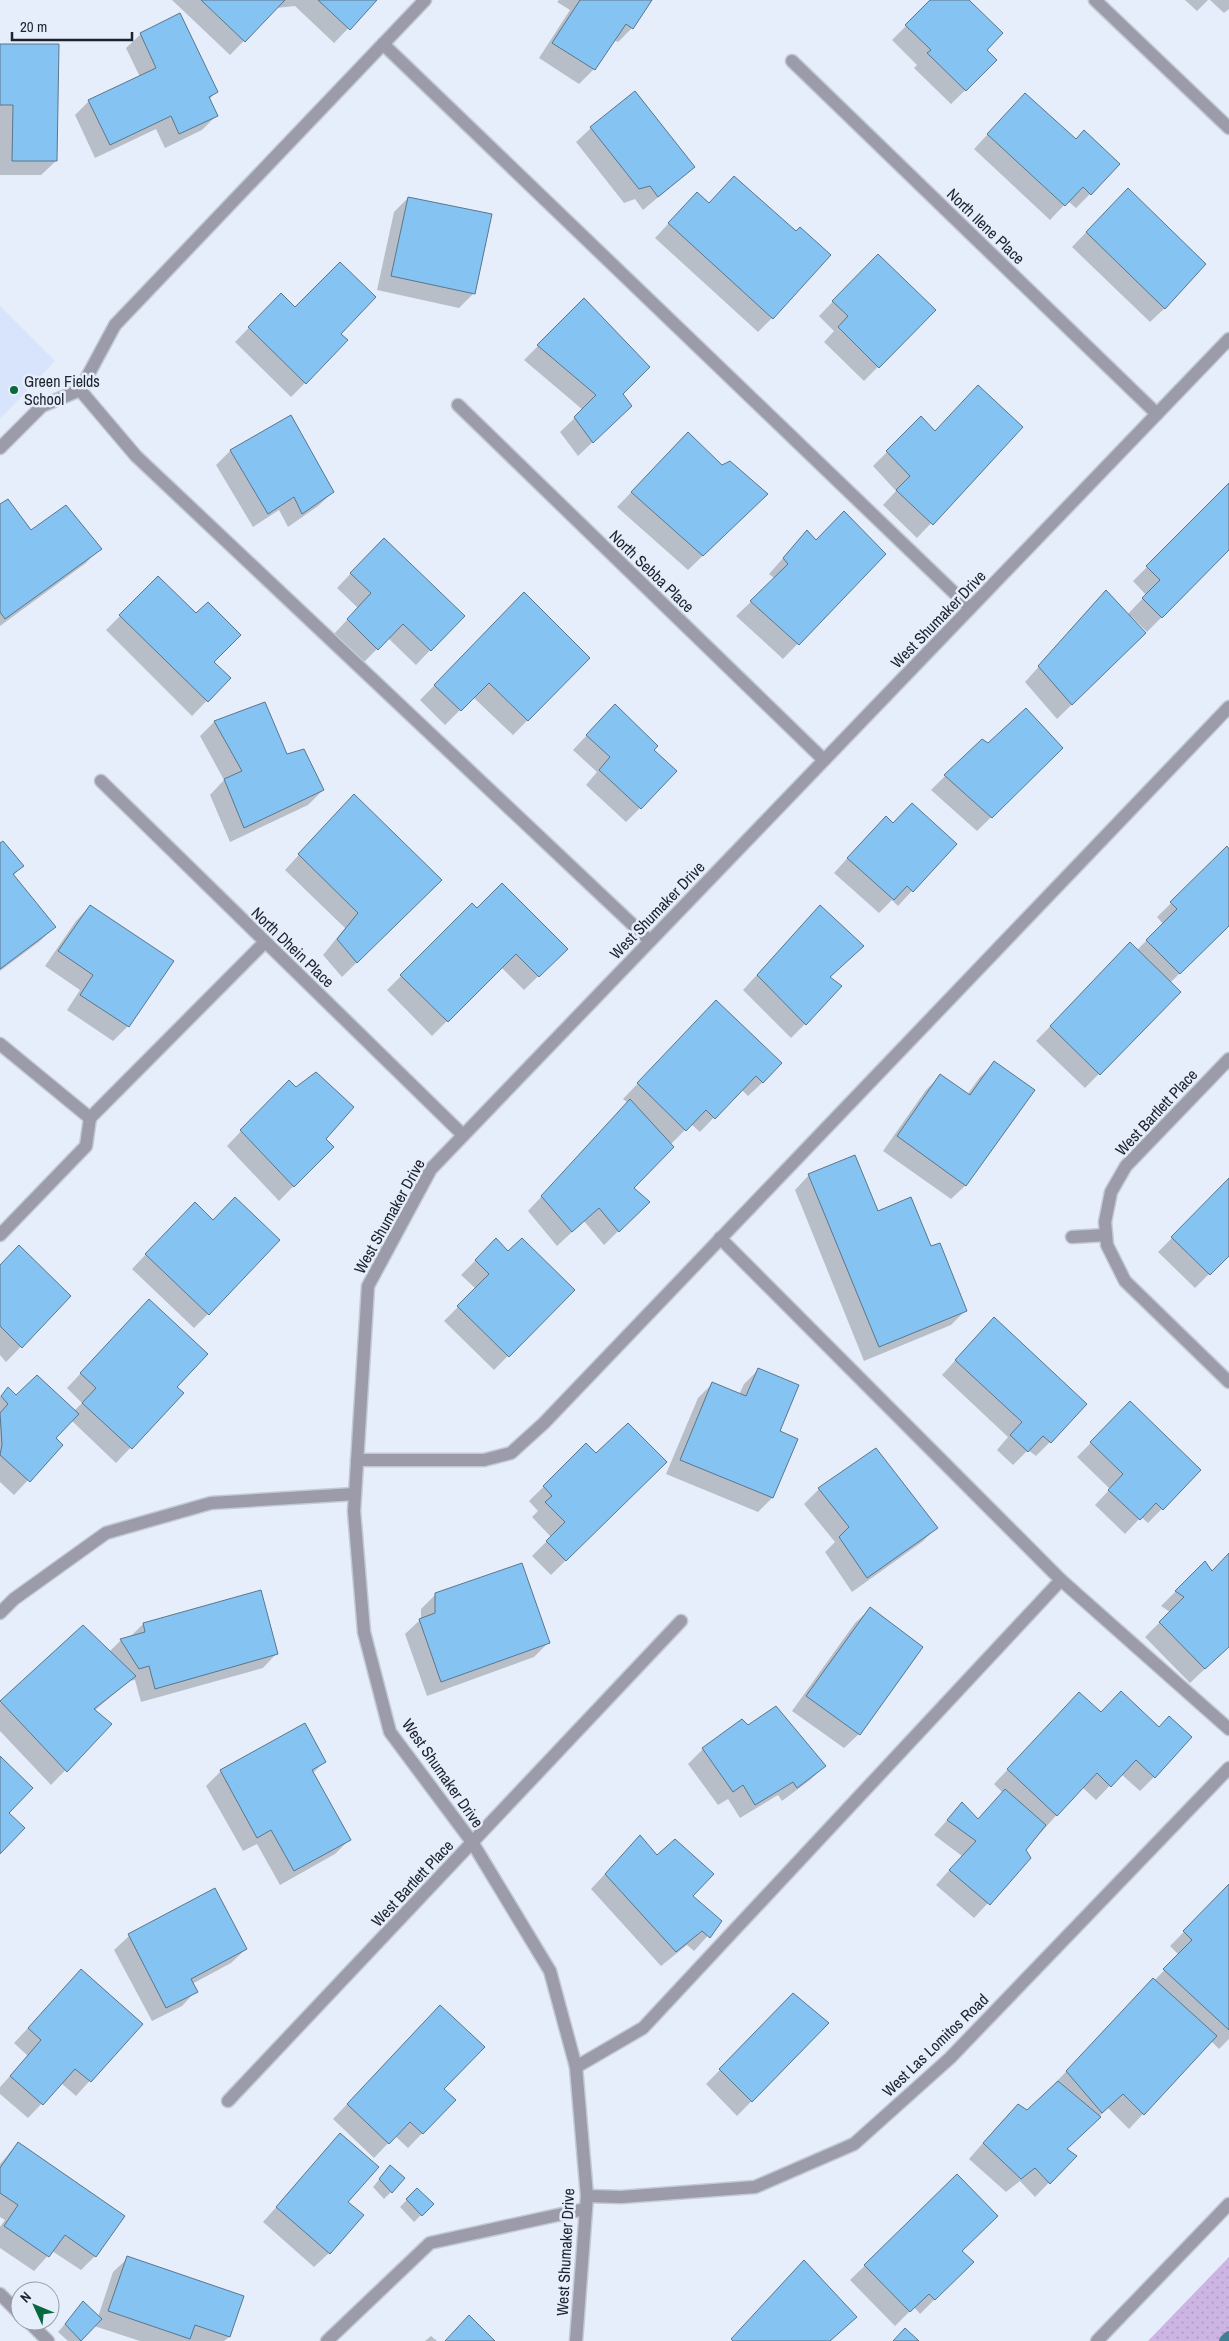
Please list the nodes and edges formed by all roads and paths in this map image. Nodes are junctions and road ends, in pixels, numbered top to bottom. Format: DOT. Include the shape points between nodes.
graph roads {
  1 [pos="425,0"];
  2 [pos="1095,0"];
  3 [pos="383,44"];
  4 [pos="792,61"];
  5 [pos="1229,128"];
  6 [pos="1229,339"];
  7 [pos="80,390"];
  8 [pos="458,404"];
  9 [pos="1157,414"];
  10 [pos="0,448"];
  11 [pos="970,608"];
  12 [pos="1229,707"];
  13 [pos="824,760"];
  14 [pos="101,781"];
  15 [pos="650,941"];
  16 [pos="265,942"];
  17 [pos="0,1044"];
  18 [pos="1229,1059"];
  19 [pos="90,1118"];
  20 [pos="463,1136"];
  21 [pos="0,1235"];
  22 [pos="1106,1235"];
  23 [pos="1072,1237"];
  24 [pos="720,1238"];
  25 [pos="1229,1382"];
  26 [pos="357,1460"];
  27 [pos="354,1494"];
  28 [pos="1061,1580"];
  29 [pos="0,1613"];
  30 [pos="681,1621"];
  31 [pos="1229,1730"];
  32 [pos="1229,1768"];
  33 [pos="472,1842"];
  34 [pos="576,2067"];
  35 [pos="228,2101"];
  36 [pos="586,2203"];
  37 [pos="1229,2204"];
  38 [pos="0,2294"];
  39 [pos="10,2304"];
  40 [pos="38,2331"];
  41 [pos="48,2341"];
  42 [pos="327,2341"];
  43 [pos="576,2341"];
  44 [pos="1096,2341"];
  1 -- 3 [label="street"];
  2 -- 5 [label="street"];
  3 -- 7 [label="street" via="115,325"];
  3 -- 11 [label="street"];
  4 -- 9 [label="street, North Ilene Place"];
  6 -- 9 [label="street, West Shumaker Drive"];
  7 -- 10 [label="street" via="42,406"];
  7 -- 15 [label="street" via="136,456"];
  8 -- 13 [label="street, North Sebba Place"];
  9 -- 11 [label="street, West Shumaker Drive"];
  11 -- 13 [label="street, West Shumaker Drive"];
  12 -- 24 [label="street"];
  13 -- 15 [label="street, West Shumaker Drive"];
  14 -- 16 [label="street, North Dhein Place"];
  15 -- 20 [label="street, West Shumaker Drive"];
  16 -- 19 [label="street"];
  16 -- 20 [label="street, North Dhein Place"];
  17 -- 19 [label="street"];
  18 -- 22 [label="street, West Bartlett Place" via="1126,1166 1111,1192"];
  19 -- 21 [label="street" via="86,1146"];
  20 -- 26 [label="street, West Shumaker Drive" via="431,1169 368,1286"];
  22 -- 23 [label="street"];
  22 -- 25 [label="street, West Bartlett Place" via="1107,1245 1124,1281"];
  24 -- 26 [label="street" via="544,1423 511,1453 484,1460"];
  24 -- 28 [label="street"];
  26 -- 27 [label="street, West Shumaker Drive"];
  27 -- 29 [label="street" via="211,1503 106,1533 14,1599"];
  27 -- 33 [label="street, West Shumaker Drive" via="364,1632 390,1732"];
  28 -- 31 [label="street"];
  28 -- 34 [label="street" via="643,2028"];
  30 -- 33 [label="street, West Bartlett Place"];
  32 -- 36 [label="street, West Las Lomitos Road" via="950,2058 854,2144 755,2187 621,2197"];
  33 -- 34 [label="street, West Shumaker Drive" via="550,1971"];
  33 -- 35 [label="street, West Bartlett Place"];
  34 -- 36 [label="street, West Shumaker Drive"];
  36 -- 42 [label="street, West Las Lomitos Road" via="430,2243"];
  36 -- 43 [label="street, West Shumaker Drive"];
  37 -- 44 [label="street"];
  38 -- 39 [label="street"];
  40 -- 41 [label="street"];
}
